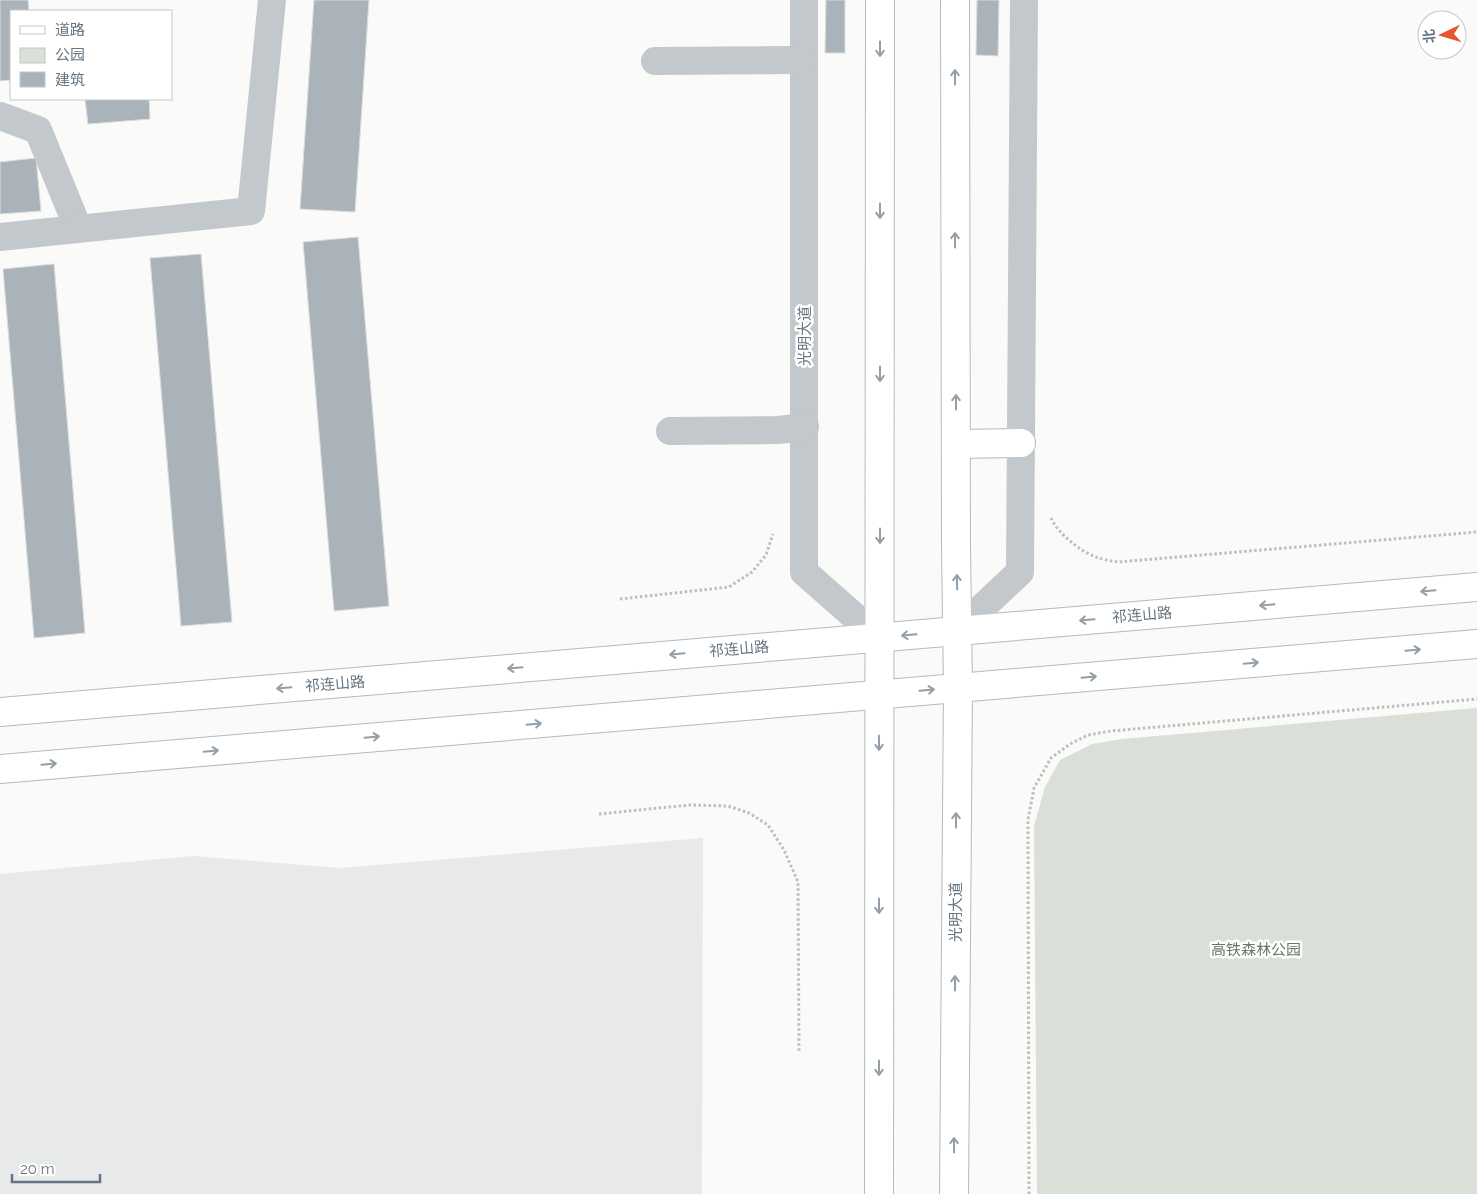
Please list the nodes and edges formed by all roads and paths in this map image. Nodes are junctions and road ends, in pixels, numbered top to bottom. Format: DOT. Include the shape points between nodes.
graph roads {
  1 [pos="272,0"];
  2 [pos="804,0"];
  3 [pos="880,0"];
  4 [pos="955,0"];
  5 [pos="1024,0"];
  6 [pos="804,60"];
  7 [pos="656,61"];
  8 [pos="0,116"];
  9 [pos="78,228"];
  10 [pos="0,237"];
  11 [pos="805,427"];
  12 [pos="670,431"];
  13 [pos="1021,443"];
  14 [pos="956,444"];
  15 [pos="1050,513"];
  16 [pos="776,528"];
  17 [pos="1477,532"];
  18 [pos="1477,587"];
  19 [pos="620,598"];
  20 [pos="958,631"];
  21 [pos="879,638"];
  22 [pos="1477,644"];
  23 [pos="958,688"];
  24 [pos="878,695"];
  25 [pos="1477,699"];
  26 [pos="0,712"];
  27 [pos="0,769"];
  28 [pos="599,814"];
  29 [pos="798,1051"];
  30 [pos="879,1194"];
  31 [pos="954,1194"];
  32 [pos="1029,1194"];
  1 -- 9 [label="street" via="251,211"];
  2 -- 6 [label="street, 光明大道"];
  3 -- 21 [label="main road, one-way"];
  14 -- 4 [label="main road, 光明大道, one-way"];
  5 -- 13 [label="street"];
  6 -- 7 [label="street"];
  6 -- 11 [label="street, 光明大道"];
  8 -- 9 [label="street" via="38,130"];
  9 -- 10 [label="street"];
  11 -- 12 [label="street"];
  11 -- 21 [label="street, 光明大道" via="804,572"];
  13 -- 14 [label="main road"];
  13 -- 20 [label="street" via="1020,572"];
  20 -- 14 [label="main road, 光明大道, one-way"];
  15 -- 17 [label="path" via="1051,520 1082,550 1099,559 1118,562"];
  16 -- 19 [label="path" via="766,555 752,572 729,587"];
  18 -- 20 [label="main road, 祁连山路, one-way"];
  20 -- 21 [label="main road, 祁连山路, one-way"];
  20 -- 23 [label="main road, 光明大道"];
  21 -- 24 [label="main road"];
  21 -- 26 [label="main road, 祁连山路, one-way"];
  23 -- 22 [label="main road, one-way"];
  24 -- 23 [label="main road, one-way"];
  31 -- 23 [label="main road, 光明大道, one-way"];
  27 -- 24 [label="main road, one-way"];
  24 -- 30 [label="main road, one-way"];
  25 -- 32 [label="path" via="1111,731 1088,735 1051,758 1034,788 1028,820"];
  28 -- 29 [label="path" via="690,805 728,806 750,813 768,825 784,850 798,882"];
}
